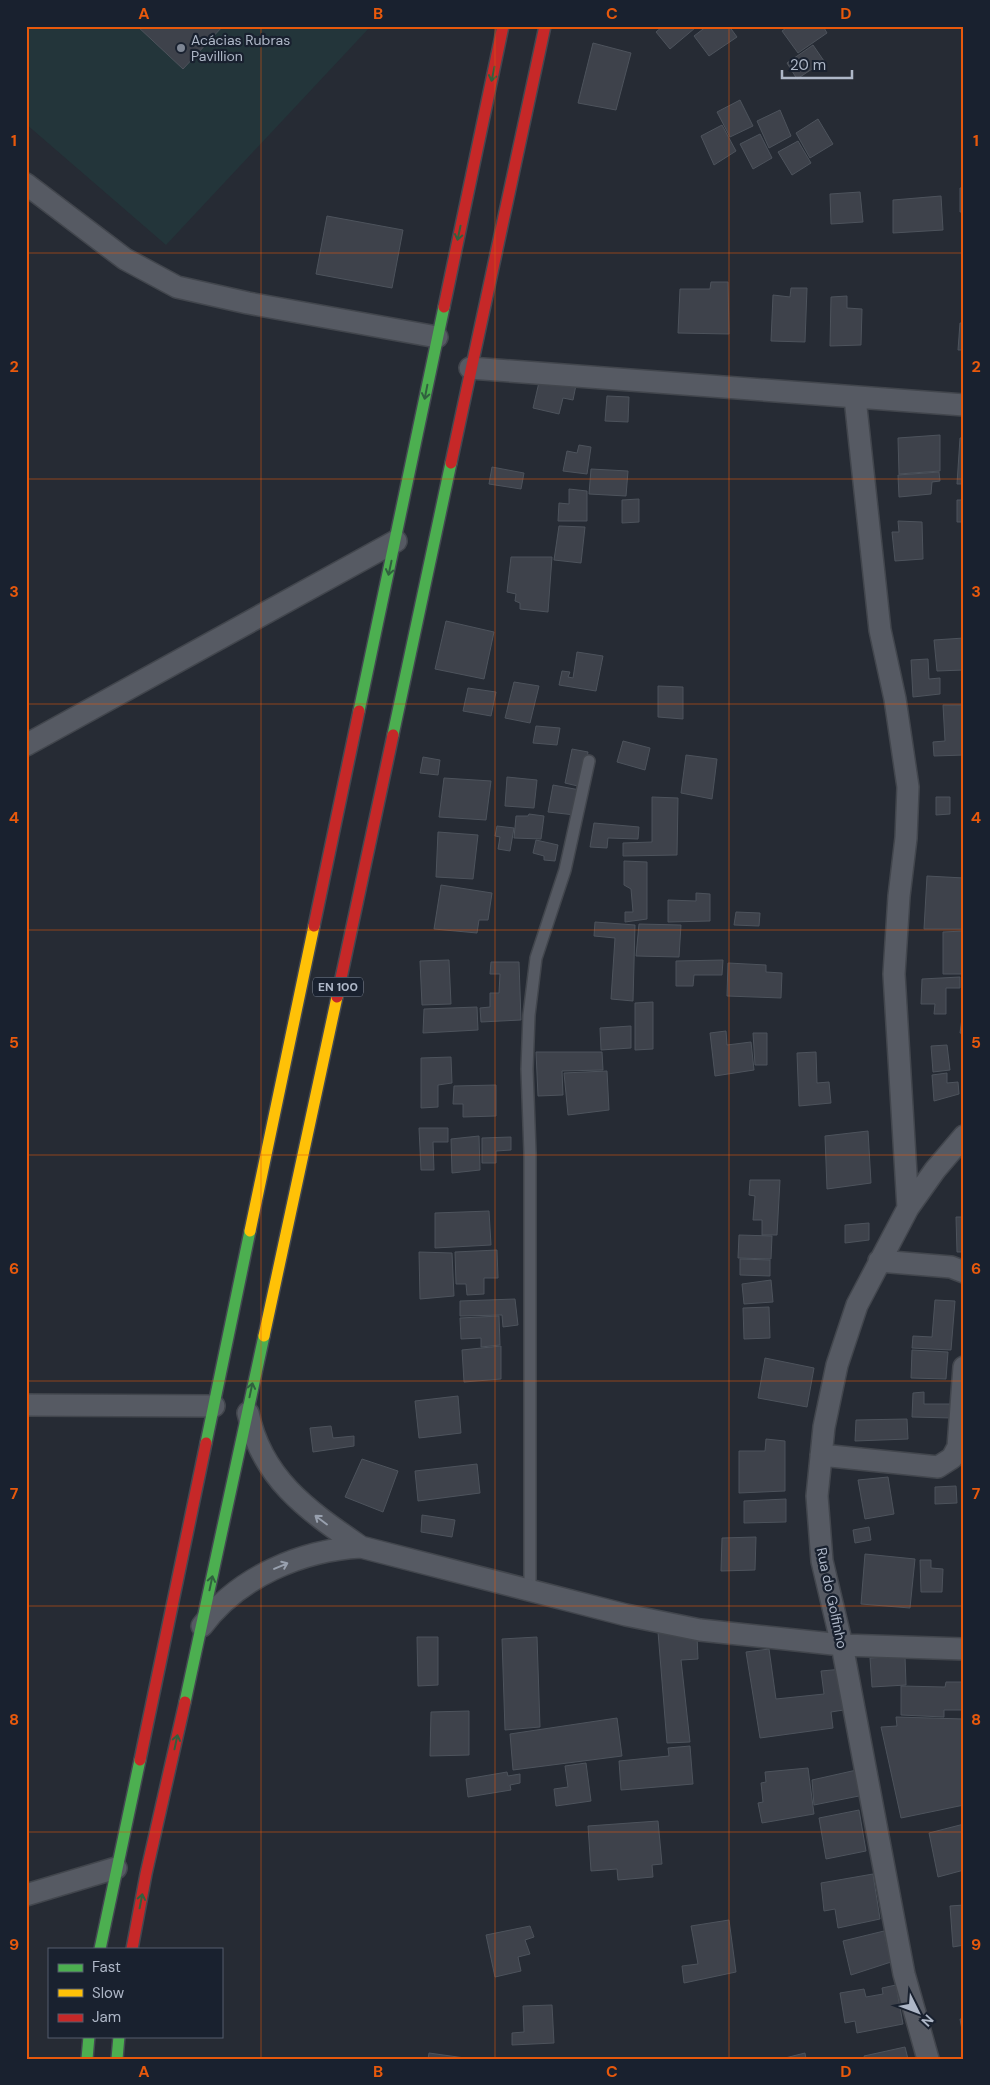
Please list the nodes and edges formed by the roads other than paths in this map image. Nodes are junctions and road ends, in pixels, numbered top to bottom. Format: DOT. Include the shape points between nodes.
graph roads {
  1 [pos="503,26"];
  2 [pos="545,26"];
  3 [pos="26,184"];
  4 [pos="437,337"];
  5 [pos="470,368"];
  6 [pos="855,398"];
  7 [pos="964,405"];
  8 [pos="396,541"];
  9 [pos="26,745"];
  10 [pos="589,761"];
  11 [pos="964,1136"];
  12 [pos="908,1208"];
  13 [pos="879,1261"];
  14 [pos="964,1272"];
  15 [pos="964,1367"];
  16 [pos="26,1405"];
  17 [pos="214,1406"];
  18 [pos="247,1408"];
  19 [pos="821,1455"];
  20 [pos="362,1548"];
  21 [pos="530,1590"];
  22 [pos="202,1626"];
  23 [pos="842,1646"];
  24 [pos="964,1649"];
  25 [pos="116,1868"];
  26 [pos="26,1895"];
  27 [pos="100,1948"];
  28 [pos="132,1948"];
  29 [pos="89,2038"];
  30 [pos="119,2038"];
  31 [pos="87,2059"];
  32 [pos="117,2059"];
  33 [pos="928,2059"];
  1 -- 4 [label="main road, EN 100, one-way"];
  2 -- 5 [label="main road, EN 100"];
  3 -- 4 [label="street" via="125,258 177,287"];
  4 -- 8 [label="main road, EN 100, one-way"];
  5 -- 6 [label="street"];
  18 -- 5 [label="main road, EN 100, one-way"];
  6 -- 7 [label="street"];
  6 -- 12 [label="street" via="880,630 895,699 908,787 894,974"];
  8 -- 9 [label="street"];
  8 -- 17 [label="main road, EN 100, one-way"];
  10 -- 21 [label="lane" via="565,870 536,958 529,1015"];
  11 -- 12 [label="street, Rua do Golfinho"];
  12 -- 13 [label="street, Rua do Golfinho"];
  13 -- 14 [label="street" via="951,1267"];
  13 -- 19 [label="street, Rua do Golfinho" via="858,1305 837,1365"];
  15 -- 19 [label="street" via="958,1447 952,1458 938,1467"];
  16 -- 17 [label="street"];
  17 -- 25 [label="main road, EN 100"];
  20 -- 18 [label="street, one-way" via="289,1493 266,1463 252,1433"];
  22 -- 18 [label="main road, EN 100, one-way"];
  19 -- 23 [label="street, Rua do Golfinho" via="817,1496 822,1561"];
  20 -- 21 [label="street"];
  22 -- 20 [label="street, one-way" via="214,1610 238,1589 273,1570 334,1548"];
  21 -- 23 [label="street" via="700,1630"];
  28 -- 22 [label="main road, EN 100, one-way"];
  23 -- 24 [label="street"];
  23 -- 33 [label="street, Rua do Golfinho" via="904,1974"];
  25 -- 26 [label="street"];
  25 -- 27 [label="main road, EN 100"];
  29 -- 31 [label="main road"];
  30 -- 32 [label="main road"];
}
